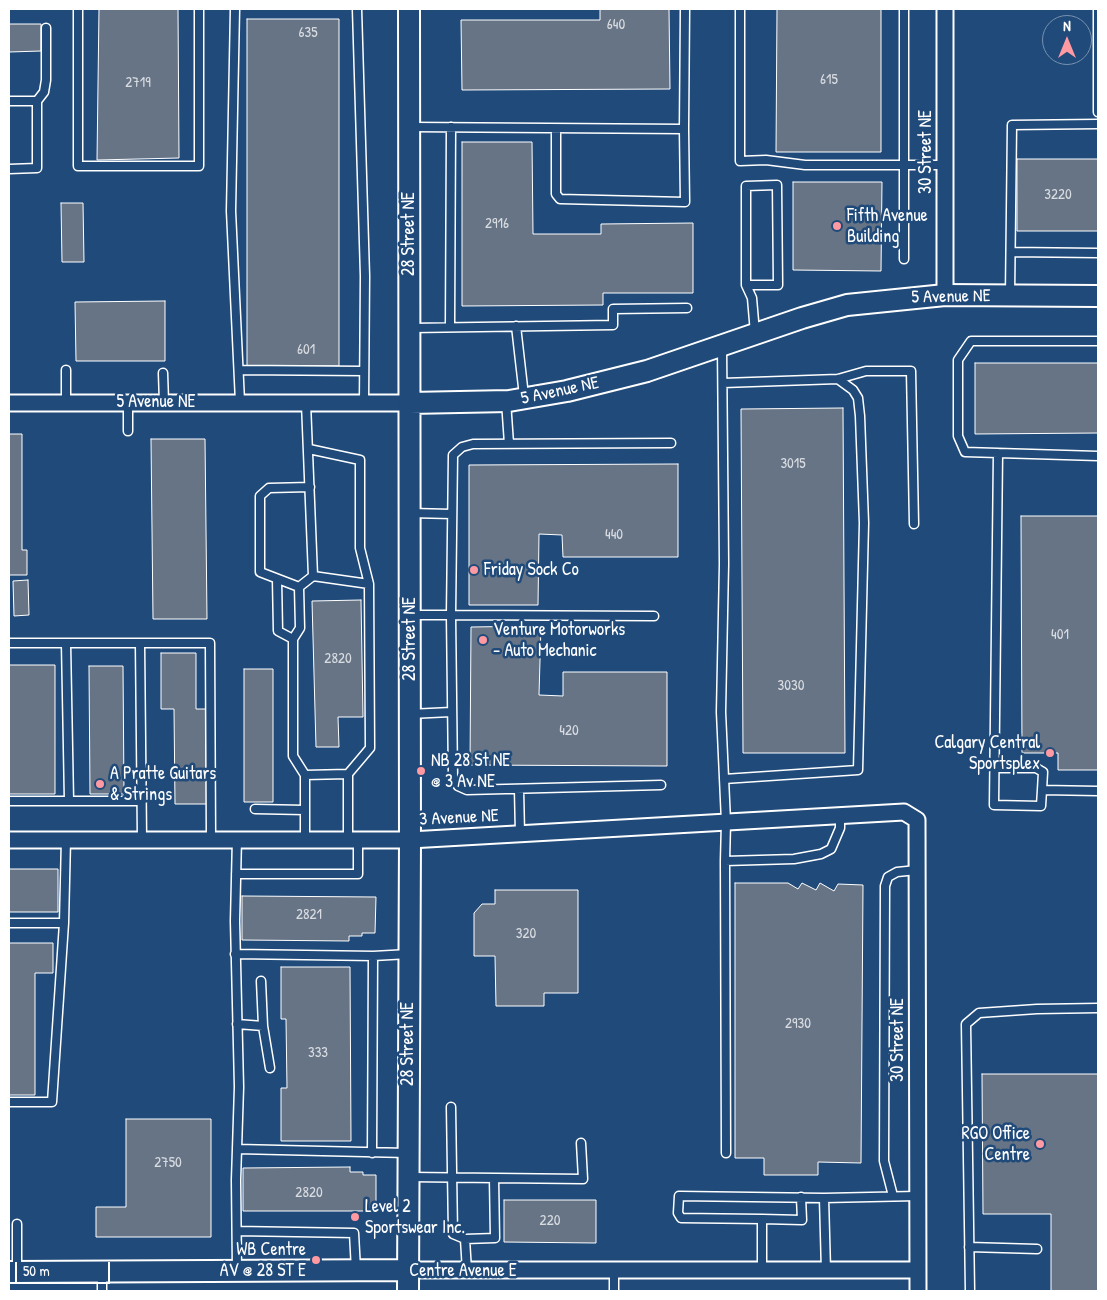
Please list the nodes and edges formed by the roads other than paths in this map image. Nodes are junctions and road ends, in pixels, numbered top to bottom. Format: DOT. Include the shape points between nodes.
graph roads {
  1 [pos="78,9"];
  2 [pos="199,9"];
  3 [pos="235,9"];
  4 [pos="357,9"];
  5 [pos="409,9"];
  6 [pos="685,9"];
  7 [pos="740,9"];
  8 [pos="904,9"];
  9 [pos="945,9"];
  10 [pos="1098,9"];
  11 [pos="46,28"];
  12 [pos="9,101"];
  13 [pos="37,101"];
  14 [pos="1098,112"];
  15 [pos="1098,124"];
  16 [pos="409,127"];
  17 [pos="451,127"];
  18 [pos="556,128"];
  19 [pos="684,129"];
  20 [pos="904,165"];
  21 [pos="945,165"];
  22 [pos="9,169"];
  23 [pos="1010,252"];
  24 [pos="1098,252"];
  25 [pos="904,259"];
  26 [pos="746,285"];
  27 [pos="945,295"];
  28 [pos="1010,296"];
  29 [pos="1098,296"];
  30 [pos="687,308"];
  31 [pos="516,326"];
  32 [pos="450,327"];
  33 [pos="410,328"];
  34 [pos="754,333"];
  35 [pos="1098,341"];
  36 [pos="722,345"];
  37 [pos="66,370"];
  38 [pos="239,370"];
  39 [pos="364,371"];
  40 [pos="163,373"];
  41 [pos="838,379"];
  42 [pos="723,383"];
  43 [pos="515,400"];
  44 [pos="128,402"];
  45 [pos="164,402"];
  46 [pos="240,402"];
  47 [pos="9,403"];
  48 [pos="66,403"];
  49 [pos="306,403"];
  50 [pos="364,403"];
  51 [pos="410,403"];
  52 [pos="128,431"];
  53 [pos="671,443"];
  54 [pos="509,444"];
  55 [pos="309,449"];
  56 [pos="998,453"];
  57 [pos="1098,456"];
  58 [pos="310,488"];
  59 [pos="410,513"];
  60 [pos="452,514"];
  61 [pos="914,524"];
  62 [pos="313,576"];
  63 [pos="278,579"];
  64 [pos="368,584"];
  65 [pos="299,587"];
  66 [pos="410,615"];
  67 [pos="451,615"];
  68 [pos="654,616"];
  69 [pos="293,639"];
  70 [pos="9,643"];
  71 [pos="66,644"];
  72 [pos="140,644"];
  73 [pos="451,712"];
  74 [pos="410,714"];
  75 [pos="996,768"];
  76 [pos="348,774"];
  77 [pos="305,775"];
  78 [pos="724,779"];
  79 [pos="661,784"];
  80 [pos="519,788"];
  81 [pos="1042,790"];
  82 [pos="1098,791"];
  83 [pos="9,801"];
  84 [pos="69,801"];
  85 [pos="142,801"];
  86 [pos="255,809"];
  87 [pos="305,810"];
  88 [pos="840,815"];
  89 [pos="909,815"];
  90 [pos="726,822"];
  91 [pos="520,834"];
  92 [pos="211,838"];
  93 [pos="236,838"];
  94 [pos="66,839"];
  95 [pos="142,839"];
  96 [pos="305,839"];
  97 [pos="9,840"];
  98 [pos="353,840"];
  99 [pos="410,840"];
  100 [pos="725,861"];
  101 [pos="917,870"];
  102 [pos="236,874"];
  103 [pos="9,923"];
  104 [pos="64,923"];
  105 [pos="236,954"];
  106 [pos="409,954"];
  107 [pos="375,956"];
  108 [pos="261,981"];
  109 [pos="1098,1008"];
  110 [pos="237,1024"];
  111 [pos="263,1026"];
  112 [pos="270,1068"];
  113 [pos="9,1102"];
  114 [pos="451,1107"];
  115 [pos="581,1143"];
  116 [pos="237,1149"];
  117 [pos="372,1153"];
  118 [pos="408,1153"];
  119 [pos="726,1153"];
  120 [pos="407,1177"];
  121 [pos="452,1177"];
  122 [pos="494,1178"];
  123 [pos="893,1196"];
  124 [pos="917,1196"];
  125 [pos="801,1198"];
  126 [pos="824,1198"];
  127 [pos="762,1219"];
  128 [pos="17,1224"];
  129 [pos="236,1231"];
  130 [pos="465,1239"];
  131 [pos="969,1247"];
  132 [pos="1037,1248"];
  133 [pos="356,1270"];
  134 [pos="408,1270"];
  135 [pos="826,1270"];
  136 [pos="917,1270"];
  137 [pos="467,1271"];
  138 [pos="762,1271"];
  139 [pos="13,1272"];
  140 [pos="237,1272"];
  141 [pos="614,1272"];
  142 [pos="102,1282"];
  143 [pos="408,1291"];
  144 [pos="614,1291"];
  145 [pos="918,1291"];
  146 [pos="970,1291"];
  1 -- 2 [label="lane" via="78,166 199,166"];
  3 -- 38 [label="lane" via="230,211"];
  4 -- 39 [label="lane" via="365,276"];
  5 -- 16 [label="street, 28 Street NE"];
  6 -- 19 [label="lane"];
  7 -- 20 [label="lane" via="740,161"];
  8 -- 20 [label="lane"];
  9 -- 21 [label="street, 30 Street NE"];
  10 -- 14 [label="lane"];
  11 -- 13 [label="lane" via="46,80 44,92"];
  12 -- 13 [label="lane"];
  13 -- 22 [label="lane" via="37,168"];
  15 -- 23 [label="lane" via="1012,125"];
  16 -- 17 [label="lane"];
  16 -- 33 [label="street, 28 Street NE"];
  17 -- 18 [label="lane"];
  17 -- 32 [label="lane"];
  18 -- 19 [label="lane"];
  18 -- 19 [label="lane" via="556,194 560,199 686,202"];
  20 -- 21 [label="lane"];
  20 -- 25 [label="lane"];
  21 -- 27 [label="street, 30 Street NE"];
  23 -- 24 [label="lane"];
  23 -- 28 [label="lane"];
  26 -- 26 [label="lane" via="746,186 777,185 778,285"];
  26 -- 34 [label="lane" via="752,298"];
  27 -- 28 [label="street, 5 Avenue NE"];
  27 -- 34 [label="street, 5 Avenue NE" via="847,305"];
  28 -- 29 [label="street, 5 Avenue NE"];
  30 -- 31 [label="lane" via="613,309 613,325"];
  31 -- 32 [label="lane"];
  31 -- 43 [label="lane"];
  32 -- 33 [label="lane"];
  33 -- 51 [label="street, 28 Street NE"];
  34 -- 36 [label="street, 5 Avenue NE"];
  35 -- 56 [label="lane" via="971,341 958,360 958,436 965,452"];
  36 -- 42 [label="lane"];
  36 -- 43 [label="street, 5 Avenue NE" via="647,371"];
  37 -- 48 [label="lane"];
  38 -- 39 [label="lane"];
  38 -- 46 [label="lane"];
  39 -- 50 [label="lane"];
  40 -- 45 [label="lane"];
  41 -- 42 [label="lane"];
  41 -- 61 [label="lane" via="866,371 911,370"];
  41 -- 78 [label="lane" via="858,398 860,416 864,523 858,770"];
  42 -- 78 [label="lane" via="721,712"];
  43 -- 51 [label="street, 5 Avenue NE"];
  43 -- 54 [label="lane"];
  44 -- 45 [label="street, 5 Avenue NE"];
  44 -- 48 [label="street, 5 Avenue NE"];
  44 -- 52 [label="lane"];
  45 -- 46 [label="street, 5 Avenue NE"];
  46 -- 49 [label="street, 5 Avenue NE"];
  47 -- 48 [label="street, 5 Avenue NE"];
  49 -- 50 [label="street, 5 Avenue NE"];
  49 -- 55 [label="lane"];
  50 -- 51 [label="street, 5 Avenue NE"];
  51 -- 59 [label="street, 28 Street NE"];
  53 -- 54 [label="lane"];
  54 -- 60 [label="lane" via="473,444 453,454"];
  55 -- 58 [label="lane"];
  55 -- 64 [label="lane" via="360,460 360,548"];
  56 -- 57 [label="lane"];
  56 -- 75 [label="lane"];
  58 -- 62 [label="lane"];
  58 -- 63 [label="lane" via="269,488 260,496 260,572"];
  59 -- 60 [label="lane"];
  59 -- 66 [label="street, 28 Street NE"];
  60 -- 67 [label="lane"];
  62 -- 64 [label="lane"];
  62 -- 65 [label="lane"];
  63 -- 65 [label="lane"];
  63 -- 69 [label="lane" via="278,631"];
  64 -- 76 [label="lane" via="370,748"];
  65 -- 69 [label="lane" via="300,628"];
  66 -- 67 [label="lane"];
  66 -- 74 [label="street, 28 Street NE"];
  67 -- 68 [label="lane"];
  67 -- 73 [label="lane"];
  69 -- 77 [label="lane" via="294,756"];
  70 -- 71 [label="lane"];
  71 -- 72 [label="lane"];
  71 -- 84 [label="lane"];
  72 -- 85 [label="lane"];
  72 -- 92 [label="lane" via="210,644"];
  73 -- 74 [label="lane"];
  73 -- 80 [label="lane" via="453,778 458,786 467,790"];
  74 -- 99 [label="street, 28 Street NE"];
  75 -- 81 [label="lane" via="1036,768 1043,772"];
  75 -- 81 [label="lane" via="994,805 1041,806"];
  76 -- 77 [label="lane"];
  76 -- 98 [label="lane"];
  77 -- 87 [label="lane"];
  78 -- 90 [label="lane"];
  79 -- 80 [label="lane"];
  80 -- 91 [label="lane"];
  81 -- 82 [label="lane"];
  83 -- 84 [label="lane"];
  84 -- 85 [label="lane"];
  85 -- 95 [label="lane"];
  86 -- 87 [label="lane"];
  87 -- 96 [label="lane"];
  88 -- 89 [label="street, 3 Avenue NE" via="904,812"];
  88 -- 90 [label="street, 3 Avenue NE"];
  88 -- 100 [label="lane" via="840,828 831,849 821,854 794,859"];
  89 -- 101 [label="street, 30 Street NE" via="917,820"];
  90 -- 91 [label="street, 3 Avenue NE"];
  90 -- 100 [label="lane"];
  91 -- 99 [label="street, 3 Avenue NE"];
  92 -- 93 [label="street, 3 Avenue NE"];
  92 -- 95 [label="street, 3 Avenue NE"];
  93 -- 96 [label="street, 3 Avenue NE"];
  93 -- 102 [label="lane"];
  94 -- 95 [label="street, 3 Avenue NE"];
  94 -- 97 [label="street, 3 Avenue NE"];
  94 -- 104 [label="lane"];
  96 -- 98 [label="street, 3 Avenue NE"];
  98 -- 99 [label="street, 3 Avenue NE"];
  98 -- 102 [label="lane" via="358,874"];
  99 -- 106 [label="street, 28 Street NE"];
  100 -- 119 [label="lane"];
  101 -- 123 [label="lane" via="897,872 888,877 885,886 884,1160"];
  101 -- 124 [label="street, 30 Street NE"];
  102 -- 105 [label="lane"];
  103 -- 104 [label="lane"];
  104 -- 113 [label="lane" via="52,1102"];
  105 -- 107 [label="lane"];
  105 -- 110 [label="lane"];
  106 -- 107 [label="lane"];
  106 -- 118 [label="street, 28 Street NE"];
  107 -- 117 [label="lane"];
  108 -- 111 [label="lane"];
  109 -- 131 [label="lane" via="1037,1008 979,1013 966,1024"];
  110 -- 111 [label="lane"];
  110 -- 116 [label="lane"];
  111 -- 112 [label="lane"];
  114 -- 121 [label="lane"];
  115 -- 122 [label="lane" via="583,1179"];
  116 -- 117 [label="lane"];
  116 -- 129 [label="lane"];
  117 -- 118 [label="lane"];
  118 -- 120 [label="street, 28 Street NE"];
  120 -- 121 [label="lane"];
  120 -- 134 [label="street, 28 Street NE"];
  121 -- 122 [label="lane"];
  121 -- 130 [label="lane" via="453,1234"];
  122 -- 130 [label="lane" via="495,1238"];
  123 -- 124 [label="lane"];
  123 -- 126 [label="lane"];
  124 -- 136 [label="street, 30 Street NE"];
  125 -- 126 [label="lane"];
  125 -- 127 [label="lane" via="802,1220"];
  125 -- 127 [label="lane" via="679,1196 678,1213 681,1218"];
  126 -- 135 [label="lane"];
  127 -- 138 [label="lane"];
  128 -- 139 [label="lane"];
  129 -- 133 [label="lane" via="354,1233"];
  129 -- 140 [label="lane"];
  130 -- 137 [label="lane"];
  131 -- 132 [label="lane"];
  131 -- 146 [label="lane"];
  133 -- 134 [label="street, Centre Avenue E"];
  133 -- 140 [label="street, Centre Avenue E"];
  134 -- 137 [label="street, Centre Avenue E"];
  134 -- 143 [label="street, 28 Street NE"];
  135 -- 136 [label="street, Centre Avenue E"];
  135 -- 138 [label="street, Centre Avenue E"];
  136 -- 145 [label="street, 30 Street NE"];
  137 -- 141 [label="street, Centre Avenue E"];
  138 -- 141 [label="street, Centre Avenue E"];
  139 -- 142 [label="street, Centre Avenue E"];
  140 -- 142 [label="street, Centre Avenue E"];
  141 -- 144 [label="lane"];
}
